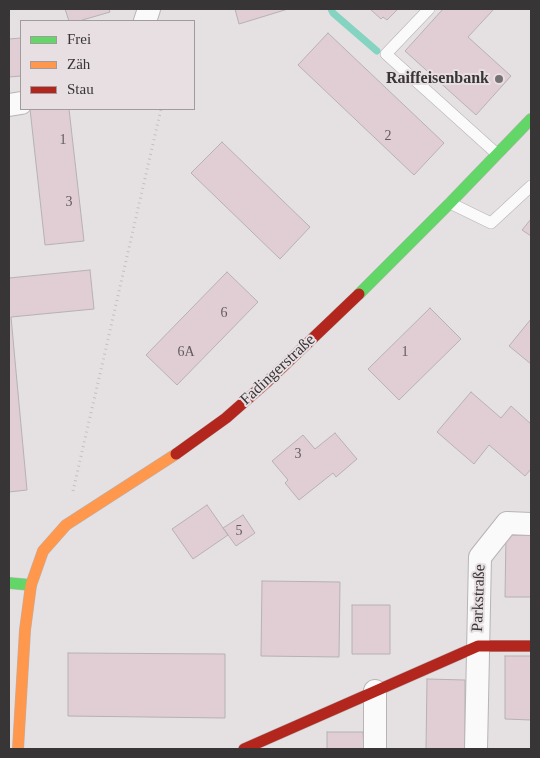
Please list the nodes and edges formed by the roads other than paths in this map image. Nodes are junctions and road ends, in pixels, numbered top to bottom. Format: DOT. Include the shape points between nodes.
graph roads {
  1 [pos="429,9"];
  2 [pos="531,119"];
  3 [pos="497,154"];
  4 [pos="531,186"];
  5 [pos="450,203"];
  6 [pos="531,524"];
  7 [pos="9,583"];
  8 [pos="32,585"];
  9 [pos="478,646"];
  10 [pos="531,646"];
  11 [pos="374,691"];
  12 [pos="273,743"];
  13 [pos="18,749"];
  14 [pos="244,749"];
  15 [pos="375,749"];
  16 [pos="476,749"];
  1 -- 3 [label="lane" via="386,54"];
  2 -- 3 [label="street, Fadingerstraße"];
  3 -- 5 [label="street, Fadingerstraße"];
  4 -- 5 [label="lane" via="491,223"];
  5 -- 8 [label="street, Fadingerstraße" via="226,418 66,525 43,551"];
  6 -- 9 [label="street, Parkstraße" via="507,523 480,557"];
  7 -- 8 [label="street"];
  8 -- 13 [label="street, Fadingerstraße" via="21,629 23,653"];
  9 -- 10 [label="street, Parkstraße"];
  9 -- 11 [label="street, Parkstraße"];
  9 -- 16 [label="street, Parkstraße"];
  11 -- 12 [label="street, Parkstraße"];
  11 -- 15 [label="street"];
  12 -- 14 [label="street, Parkstraße"];
}
